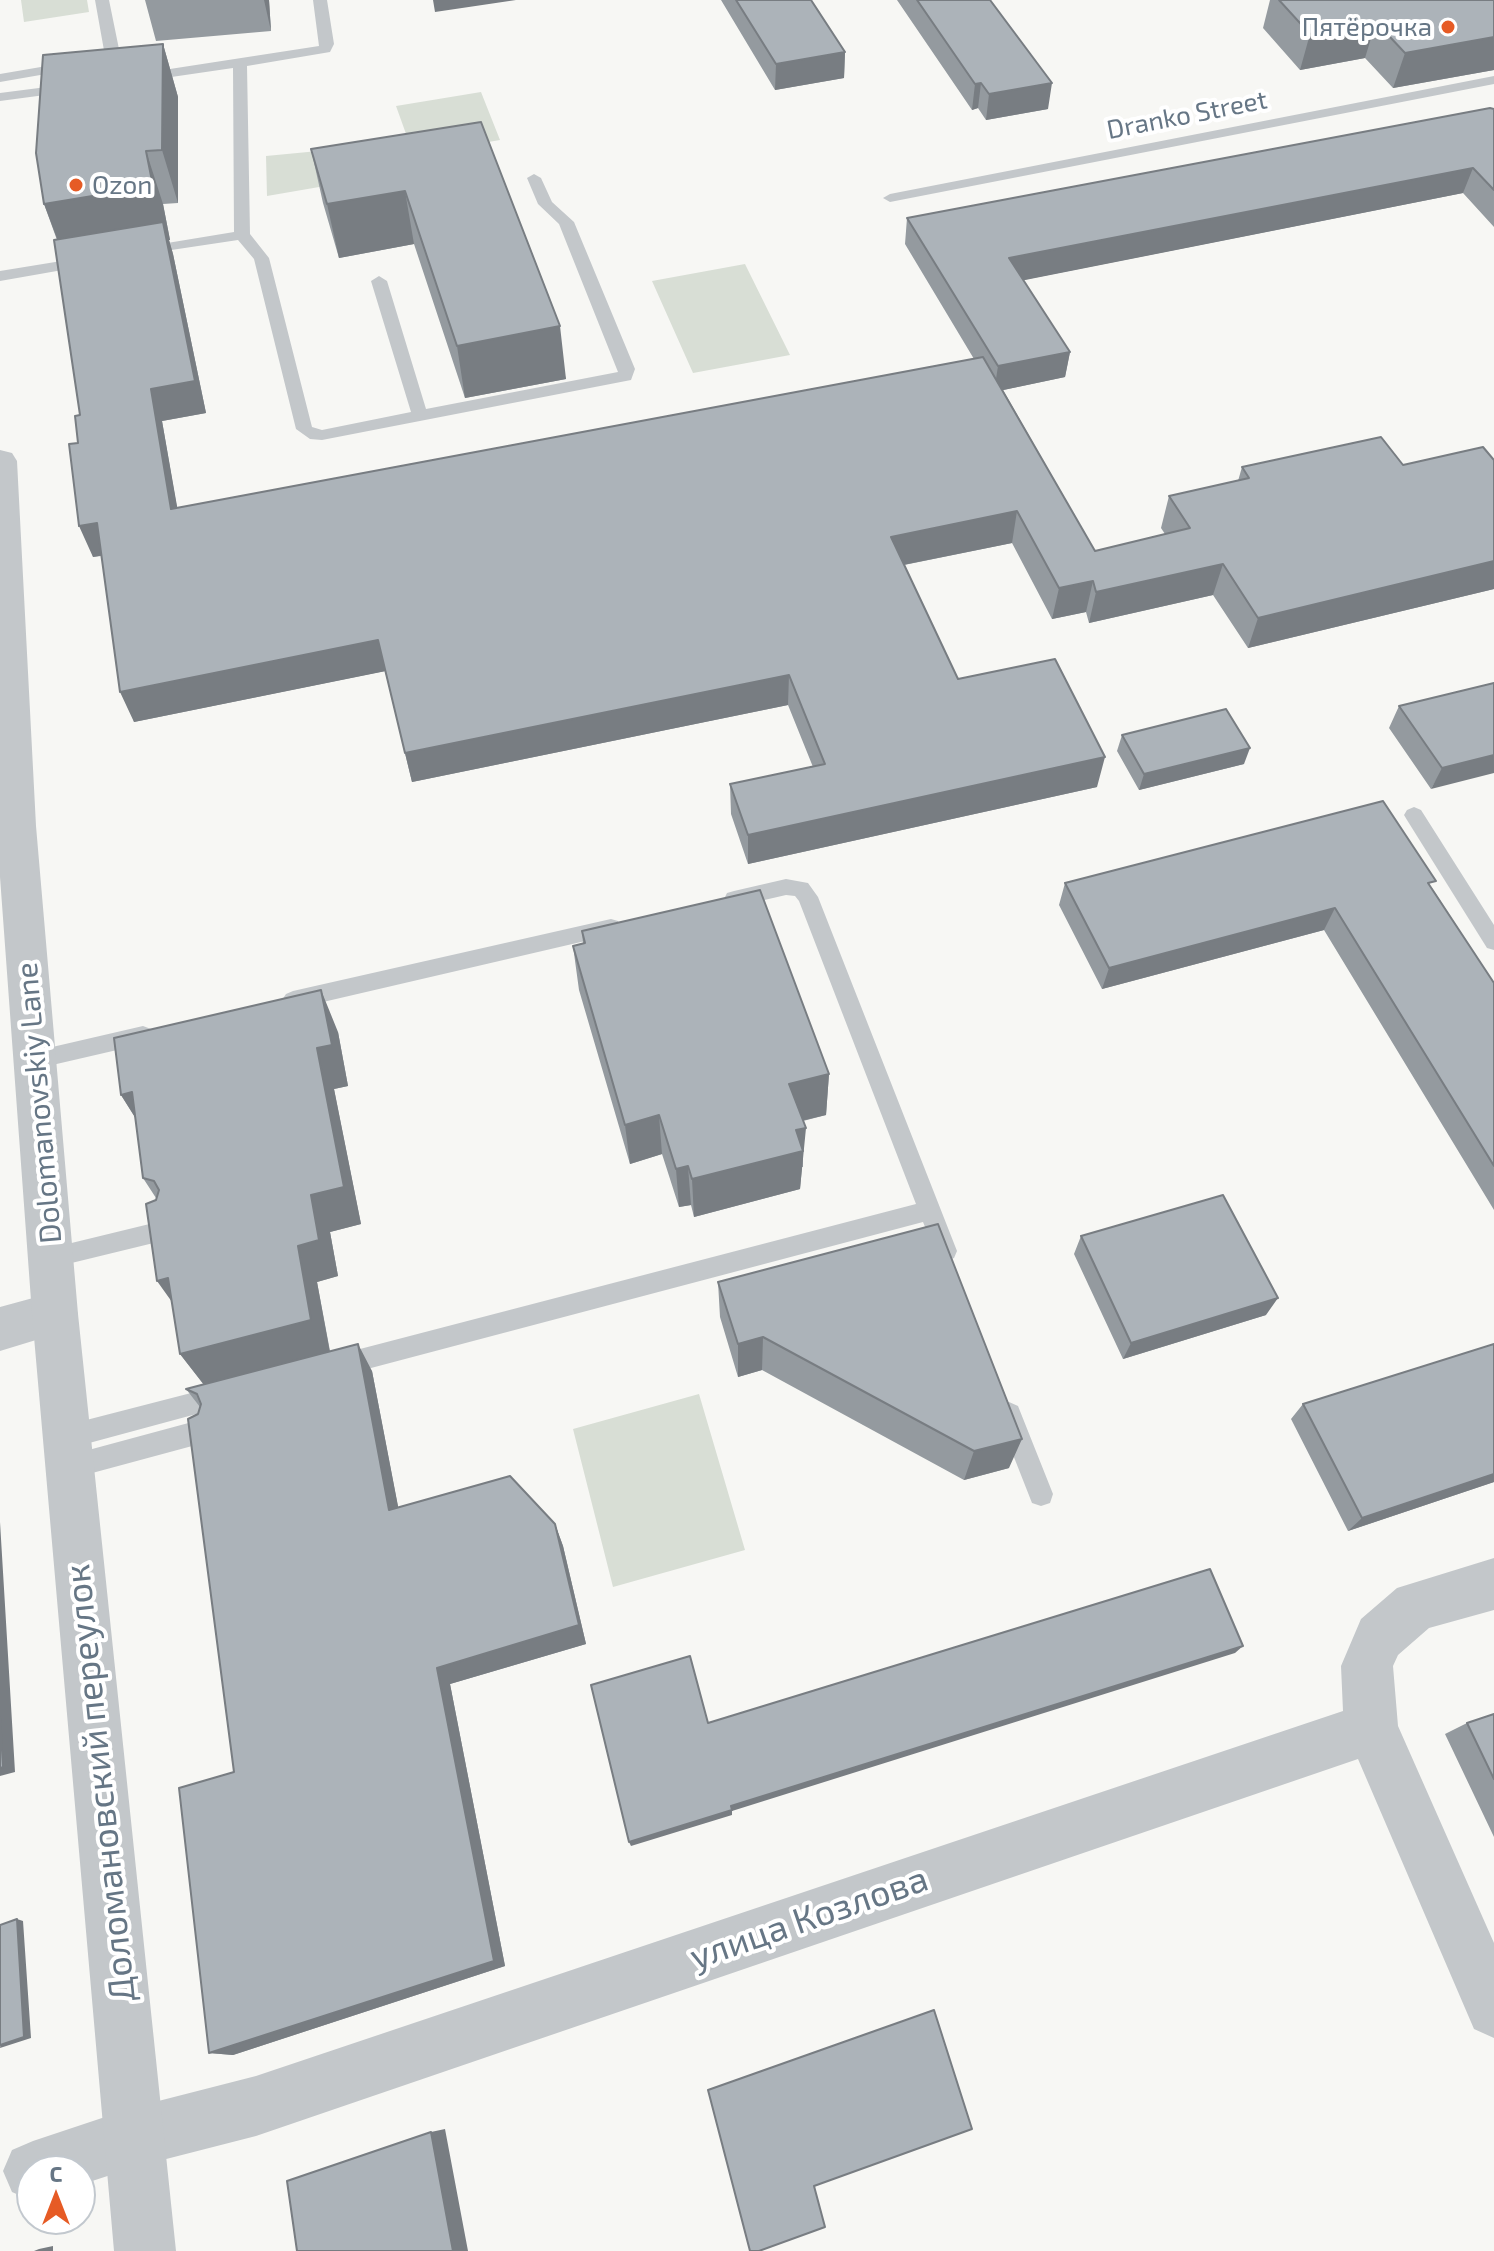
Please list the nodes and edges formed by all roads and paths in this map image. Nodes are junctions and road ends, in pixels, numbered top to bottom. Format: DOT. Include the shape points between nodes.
graph roads {
  1 [pos="102,0"];
  2 [pos="320,0"];
  3 [pos="240,63"];
  4 [pos="0,78"];
  5 [pos="121,80"];
  6 [pos="1494,80"];
  7 [pos="92,85"];
  8 [pos="0,97"];
  9 [pos="534,178"];
  10 [pos="890,198"];
  11 [pos="242,235"];
  12 [pos="0,276"];
  13 [pos="379,281"];
  14 [pos="420,416"];
  15 [pos="0,461"];
  16 [pos="7,801"];
  17 [pos="1414,815"];
  18 [pos="709,904"];
  19 [pos="632,922"];
  20 [pos="1494,942"];
  21 [pos="280,1003"];
  22 [pos="157,1032"];
  23 [pos="35,1060"];
  24 [pos="930,1210"];
  25 [pos="170,1229"];
  26 [pos="51,1258"];
  27 [pos="952,1267"];
  28 [pos="55,1314"];
  29 [pos="0,1329"];
  30 [pos="313,1372"];
  31 [pos="251,1389"];
  32 [pos="1002,1395"];
  33 [pos="207,1430"];
  34 [pos="68,1452"];
  35 [pos="1041,1494"];
  36 [pos="1494,1584"];
  37 [pos="1371,1728"];
  38 [pos="1481,1944"];
  39 [pos="1494,2009"];
  40 [pos="135,2137"];
  41 [pos="80,2155"];
  42 [pos="145,2251"];
  1 -- 4 [label="lane" via="110,59"];
  2 -- 3 [label="lane" via="325,49"];
  3 -- 5 [label="lane"];
  3 -- 11 [label="lane"];
  6 -- 10 [label="lane, Dranko Street"];
  7 -- 8 [label="lane"];
  9 -- 14 [label="lane" via="545,204 566,222 627,369 625,376"];
  11 -- 12 [label="lane"];
  11 -- 14 [label="lane" via="261,258 304,429 322,435"];
  13 -- 14 [label="lane"];
  15 -- 16 [label="street, Dolomanovskiy Lane"];
  16 -- 23 [label="street, Dolomanovskiy Lane"];
  17 -- 20 [label="lane"];
  18 -- 24 [label="lane" via="786,887 801,889 808,897"];
  19 -- 21 [label="lane"];
  22 -- 23 [label="lane"];
  23 -- 26 [label="street, Dolomanovskiy Lane"];
  24 -- 27 [label="lane"];
  24 -- 30 [label="lane"];
  25 -- 26 [label="lane"];
  26 -- 28 [label="street, Dolomanovskiy Lane"];
  28 -- 29 [label="street"];
  28 -- 34 [label="street, Доломановский переулок"];
  31 -- 34 [label="lane"];
  32 -- 35 [label="lane"];
  33 -- 34 [label="lane"];
  34 -- 40 [label="street, Доломановский переулок"];
  36 -- 37 [label="street" via="1415,1606 1379,1637 1367,1666"];
  37 -- 38 [label="street"];
  37 -- 40 [label="street, улица Козлова" via="271,2101"];
  38 -- 39 [label="street"];
  40 -- 41 [label="street, улица Козлова"];
  40 -- 42 [label="street, Доломановский переулок"];
}
